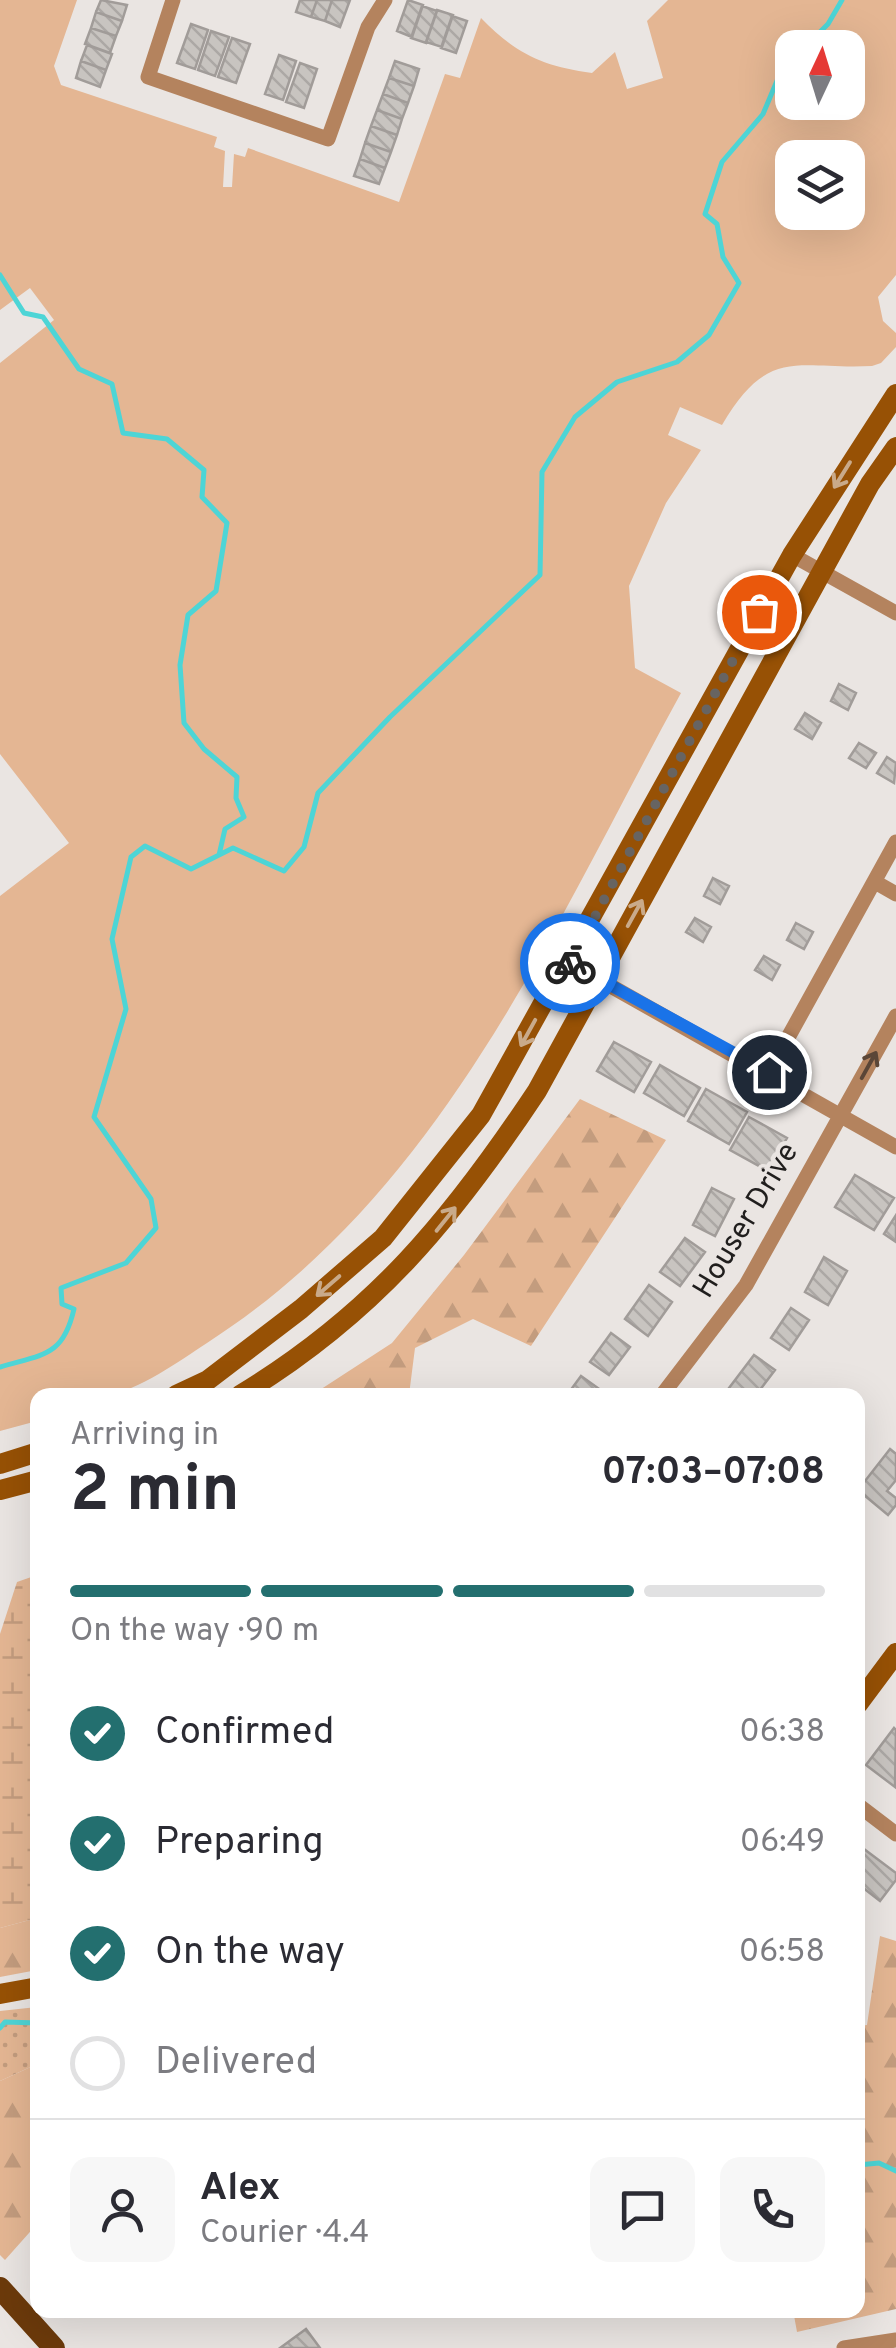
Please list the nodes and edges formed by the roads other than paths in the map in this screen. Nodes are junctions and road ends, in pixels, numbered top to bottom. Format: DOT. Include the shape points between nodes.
graph roads {
  1 [pos="173,0"];
  2 [pos="385,0"];
  3 [pos="896,394"];
  4 [pos="896,446"];
  5 [pos="792,555"];
  6 [pos="821,572"];
  7 [pos="896,612"];
  8 [pos="896,842"];
  9 [pos="875,882"];
  10 [pos="896,894"];
  11 [pos="568,962"];
  12 [pos="599,979"];
  13 [pos="896,1016"];
  14 [pos="769,1072"];
  15 [pos="842,1115"];
  16 [pos="896,1146"];
  17 [pos="191,1388"];
  18 [pos="252,1388"];
  19 [pos="667,1388"];
  20 [pos="30,1455"];
  21 [pos="0,1464"];
  22 [pos="30,1482"];
  23 [pos="0,1490"];
  24 [pos="896,1654"];
  25 [pos="865,1695"];
  26 [pos="865,1810"];
  27 [pos="896,1834"];
  28 [pos="30,1989"];
  29 [pos="0,1994"];
  30 [pos="0,2288"];
  31 [pos="896,2340"];
  32 [pos="54,2348"];
  33 [pos="844,2348"];
  1 -- 2 [label="street" via="148,77 328,140 368,27"];
  3 -- 5 [label="main road, one-way"];
  4 -- 6 [label="main road"];
  5 -- 6 [label="street"];
  5 -- 11 [label="main road"];
  6 -- 7 [label="street"];
  12 -- 6 [label="main road, one-way"];
  8 -- 9 [label="street"];
  9 -- 10 [label="street"];
  9 -- 14 [label="street"];
  11 -- 12 [label="street"];
  11 -- 17 [label="main road, one-way" via="481,1115 382,1238 301,1309"];
  12 -- 14 [label="street"];
  18 -- 12 [label="main road, one-way" via="343,1322 415,1256 507,1136"];
  15 -- 13 [label="street, Houser Drive, one-way"];
  14 -- 15 [label="street"];
  15 -- 16 [label="street"];
  15 -- 19 [label="street, Houser Drive" via="746,1286"];
  20 -- 21 [label="main road"];
  22 -- 23 [label="main road"];
  24 -- 25 [label="main road"];
  26 -- 27 [label="street"];
  28 -- 29 [label="main road"];
  30 -- 32 [label="main road"];
  31 -- 33 [label="street"];
}
